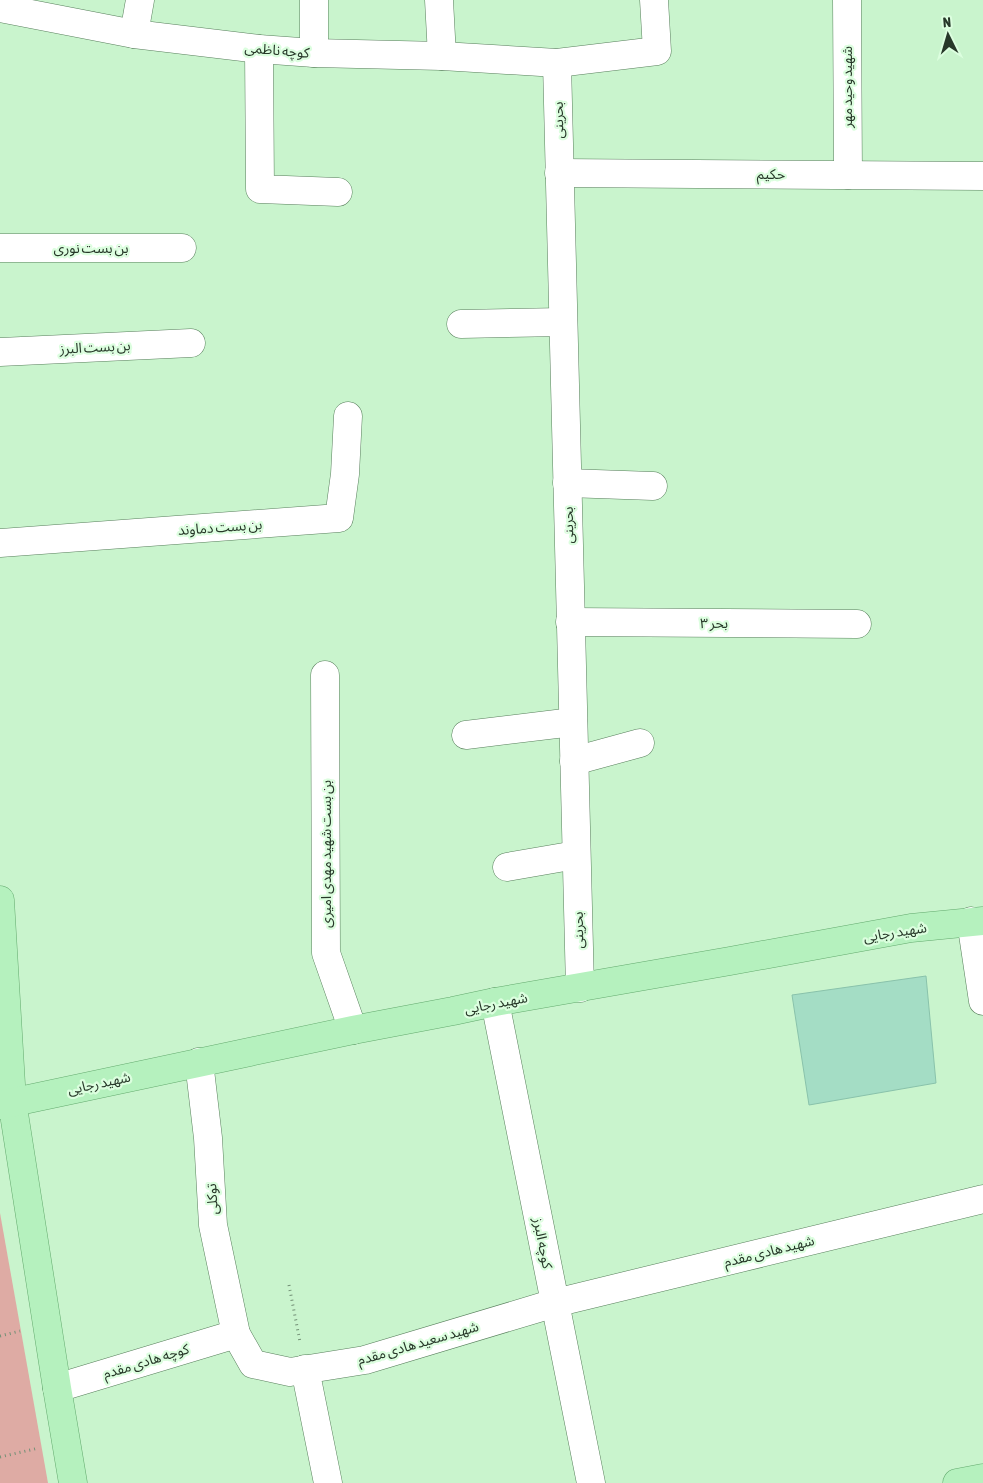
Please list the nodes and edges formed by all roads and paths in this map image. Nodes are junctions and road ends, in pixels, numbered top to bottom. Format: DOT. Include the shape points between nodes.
graph roads {
  1 [pos="140,0"];
  2 [pos="314,0"];
  3 [pos="439,0"];
  4 [pos="654,0"];
  5 [pos="847,0"];
  6 [pos="0,8"];
  7 [pos="134,34"];
  8 [pos="259,49"];
  9 [pos="314,53"];
  10 [pos="442,56"];
  11 [pos="557,63"];
  12 [pos="559,173"];
  13 [pos="848,175"];
  14 [pos="983,176"];
  15 [pos="338,192"];
  16 [pos="0,248"];
  17 [pos="182,248"];
  18 [pos="563,322"];
  19 [pos="462,324"];
  20 [pos="191,343"];
  21 [pos="0,352"];
  22 [pos="348,416"];
  23 [pos="567,482"];
  24 [pos="653,486"];
  25 [pos="0,543"];
  26 [pos="570,622"];
  27 [pos="857,624"];
  28 [pos="325,674"];
  29 [pos="573,722"];
  30 [pos="466,735"];
  31 [pos="640,742"];
  32 [pos="574,762"];
  33 [pos="576,855"];
  34 [pos="507,867"];
  35 [pos="0,900"];
  36 [pos="977,921"];
  37 [pos="580,988"];
  38 [pos="983,1001"];
  39 [pos="495,1002"];
  40 [pos="353,1030"];
  41 [pos="199,1062"];
  42 [pos="6,1103"];
  43 [pos="983,1199"];
  44 [pos="289,1285"];
  45 [pos="555,1303"];
  46 [pos="236,1334"];
  47 [pos="305,1369"];
  48 [pos="57,1388"];
  49 [pos="66,1442"];
  50 [pos="0,1457"];
  51 [pos="983,1478"];
  52 [pos="73,1483"];
  53 [pos="328,1483"];
  54 [pos="591,1483"];
  55 [pos="957,1483"];
  1 -- 7 [label="street"];
  2 -- 9 [label="street"];
  3 -- 10 [label="street"];
  4 -- 11 [label="street, کوچه ناظمی" via="657,51"];
  5 -- 13 [label="street, شهید وحید مهر"];
  6 -- 7 [label="street, کوچه ناظمی"];
  7 -- 8 [label="street, کوچه ناظمی"];
  8 -- 9 [label="street, کوچه ناظمی"];
  8 -- 15 [label="street" via="260,189"];
  9 -- 10 [label="street, کوچه ناظمی"];
  10 -- 11 [label="street, کوچه ناظمی"];
  11 -- 12 [label="street, بحرینی"];
  12 -- 13 [label="street, حکیم"];
  12 -- 18 [label="street, بحرینی"];
  13 -- 14 [label="street, حکیم"];
  16 -- 17 [label="street, بن بست نوری"];
  18 -- 19 [label="street"];
  18 -- 23 [label="street, بحرینی"];
  20 -- 21 [label="street, بن بست البرز"];
  22 -- 25 [label="street, بن بست دماوند" via="339,518"];
  23 -- 24 [label="street"];
  23 -- 26 [label="street, بحرینی"];
  26 -- 27 [label="street, بحر ۳"];
  26 -- 29 [label="street, بحرینی"];
  28 -- 40 [label="street, بن بست شهید مهدی امیری" via="326,953"];
  29 -- 30 [label="street"];
  29 -- 32 [label="street, بحرینی"];
  31 -- 32 [label="street"];
  32 -- 33 [label="street, بحرینی"];
  33 -- 34 [label="street"];
  33 -- 37 [label="street, بحرینی"];
  35 -- 42 [label="main road"];
  36 -- 37 [label="main road, شهید رجایی" via="911,928"];
  36 -- 38 [label="street"];
  37 -- 39 [label="main road, شهید رجایی"];
  39 -- 40 [label="main road, شهید رجایی"];
  39 -- 45 [label="street, کوچه البرز"];
  40 -- 41 [label="main road, شهید رجایی"];
  41 -- 42 [label="main road, شهید رجایی"];
  41 -- 46 [label="street, توکلی" via="214,1225"];
  42 -- 48 [label="main road"];
  43 -- 45 [label="street, شهید هادی مقدم"];
  44 -- 47 [label="path"];
  45 -- 47 [label="street, شهید سعید هادی مقدم" via="365,1360"];
  45 -- 54 [label="street, کوچه البرز"];
  46 -- 47 [label="street, شهید سعید هادی مقدم" via="253,1364 290,1372"];
  46 -- 48 [label="street, کوچه هادی مقدم"];
  47 -- 53 [label="street"];
  48 -- 49 [label="main road"];
  49 -- 50 [label="path"];
  49 -- 52 [label="main road"];
  51 -- 55 [label="main road"];
}
